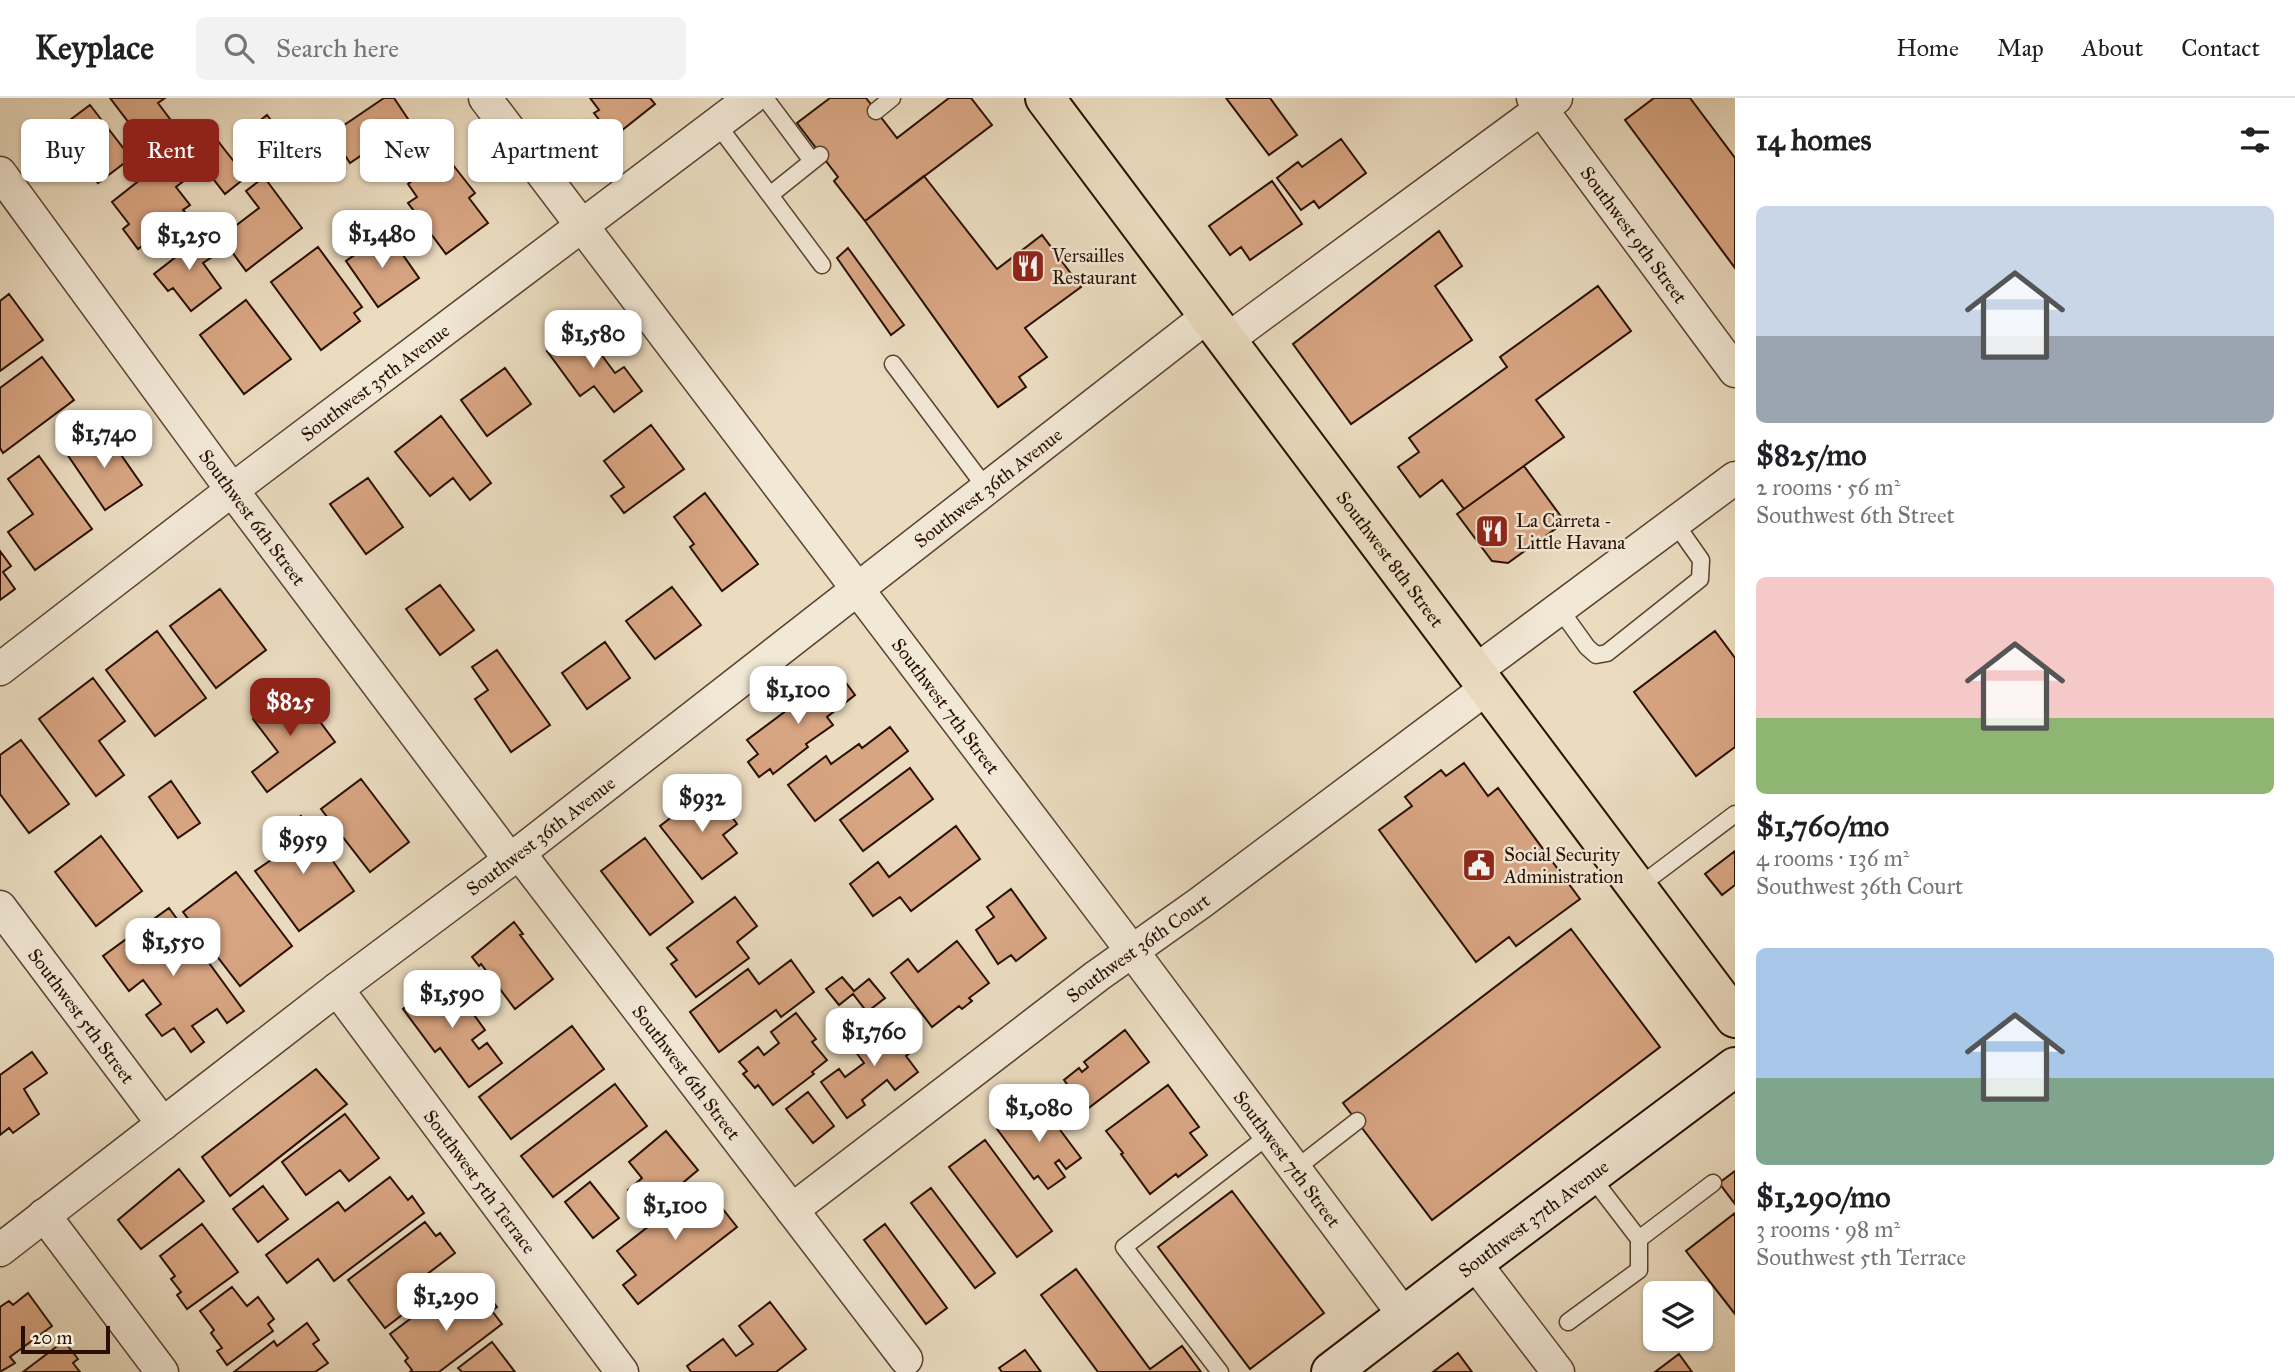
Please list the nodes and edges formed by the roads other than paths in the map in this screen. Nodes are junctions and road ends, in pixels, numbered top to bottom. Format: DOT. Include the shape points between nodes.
graph roads {
  1 [pos="485,98"];
  2 [pos="751,98"];
  3 [pos="765,98"];
  4 [pos="892,98"];
  5 [pos="1045,98"];
  6 [pos="1543,102"];
  7 [pos="876,111"];
  8 [pos="717,124"];
  9 [pos="0,173"];
  10 [pos="770,195"];
  11 [pos="582,226"];
  12 [pos="822,265"];
  13 [pos="1218,328"];
  14 [pos="893,364"];
  15 [pos="1735,371"];
  16 [pos="1735,478"];
  17 [pos="986,488"];
  18 [pos="232,490"];
  19 [pos="1675,523"];
  20 [pos="857,589"];
  21 [pos="1559,608"];
  22 [pos="0,669"];
  23 [pos="1480,680"];
  24 [pos="1735,814"];
  25 [pos="515,856"];
  26 [pos="1638,887"];
  27 [pos="0,907"];
  28 [pos="1132,951"];
  29 [pos="337,989"];
  30 [pos="1735,1018"];
  31 [pos="1735,1067"];
  32 [pos="1357,1121"];
  33 [pos="163,1124"];
  34 [pos="1268,1136"];
  35 [pos="1294,1170"];
  36 [pos="1590,1175"];
  37 [pos="1713,1183"];
  38 [pos="792,1210"];
  39 [pos="44,1215"];
  40 [pos="1639,1239"];
  41 [pos="0,1250"];
  42 [pos="1474,1262"];
  43 [pos="1404,1315"];
  44 [pos="1568,1322"];
  45 [pos="906,1359"];
  46 [pos="162,1372"];
  47 [pos="622,1372"];
  48 [pos="1220,1372"];
  49 [pos="1331,1372"];
  50 [pos="1558,1372"];
  1 -- 11 [label="street, Southwest 7th Street"];
  2 -- 8 [label="street, Southwest 35th Avenue"];
  3 -- 10 [label="lane" via="817,158"];
  4 -- 7 [label="lane"];
  5 -- 13 [label="main road, Southwest 8th Street"];
  6 -- 13 [label="street, Southwest 36th Avenue"];
  6 -- 15 [label="street, Southwest 9th Street"];
  8 -- 10 [label="lane"];
  8 -- 11 [label="street, Southwest 35th Avenue"];
  9 -- 18 [label="street, Southwest 6th Street"];
  10 -- 12 [label="lane"];
  11 -- 18 [label="street, Southwest 35th Avenue"];
  11 -- 20 [label="street, Southwest 7th Street"];
  13 -- 17 [label="street, Southwest 36th Avenue"];
  13 -- 23 [label="main road, Southwest 8th Street"];
  14 -- 17 [label="lane"];
  16 -- 19 [label="street, Southwest 36th Court"];
  17 -- 20 [label="street, Southwest 36th Avenue"];
  18 -- 22 [label="street, Southwest 35th Avenue"];
  18 -- 25 [label="street, Southwest 6th Street"];
  19 -- 21 [label="street, Southwest 36th Court"];
  19 -- 21 [label="lane" via="1701,560 1700,579 1607,653 1596,655 1587,647"];
  20 -- 25 [label="street, Southwest 36th Avenue"];
  20 -- 28 [label="street, Southwest 7th Street"];
  21 -- 23 [label="street, Southwest 36th Court"];
  23 -- 26 [label="main road, Southwest 8th Street"];
  23 -- 28 [label="street, Southwest 36th Court"];
  24 -- 26 [label="lane"];
  25 -- 29 [label="street, Southwest 36th Avenue"];
  25 -- 38 [label="street, Southwest 6th Street"];
  26 -- 30 [label="main road, Southwest 8th Street"];
  27 -- 33 [label="street, Southwest 5th Street"];
  28 -- 34 [label="street, Southwest 7th Street"];
  28 -- 38 [label="street, Southwest 36th Court"];
  29 -- 33 [label="street, Southwest 36th Avenue"];
  29 -- 47 [label="street, Southwest 5th Terrace"];
  31 -- 36 [label="main road, Southwest 37th Avenue"];
  32 -- 35 [label="lane"];
  33 -- 39 [label="street, Southwest 36th Avenue"];
  34 -- 35 [label="street, Southwest 7th Street"];
  34 -- 48 [label="lane" via="1124,1247"];
  35 -- 43 [label="street, Southwest 7th Street"];
  36 -- 40 [label="lane"];
  36 -- 42 [label="main road, Southwest 37th Avenue"];
  37 -- 40 [label="lane"];
  38 -- 45 [label="street, Southwest 6th Street"];
  39 -- 41 [label="street, Southwest 36th Avenue"];
  39 -- 46 [label="street"];
  40 -- 44 [label="lane" via="1639,1270"];
  42 -- 43 [label="main road, Southwest 37th Avenue"];
  42 -- 50 [label="street"];
  43 -- 49 [label="main road, Southwest 37th Avenue"];
}
